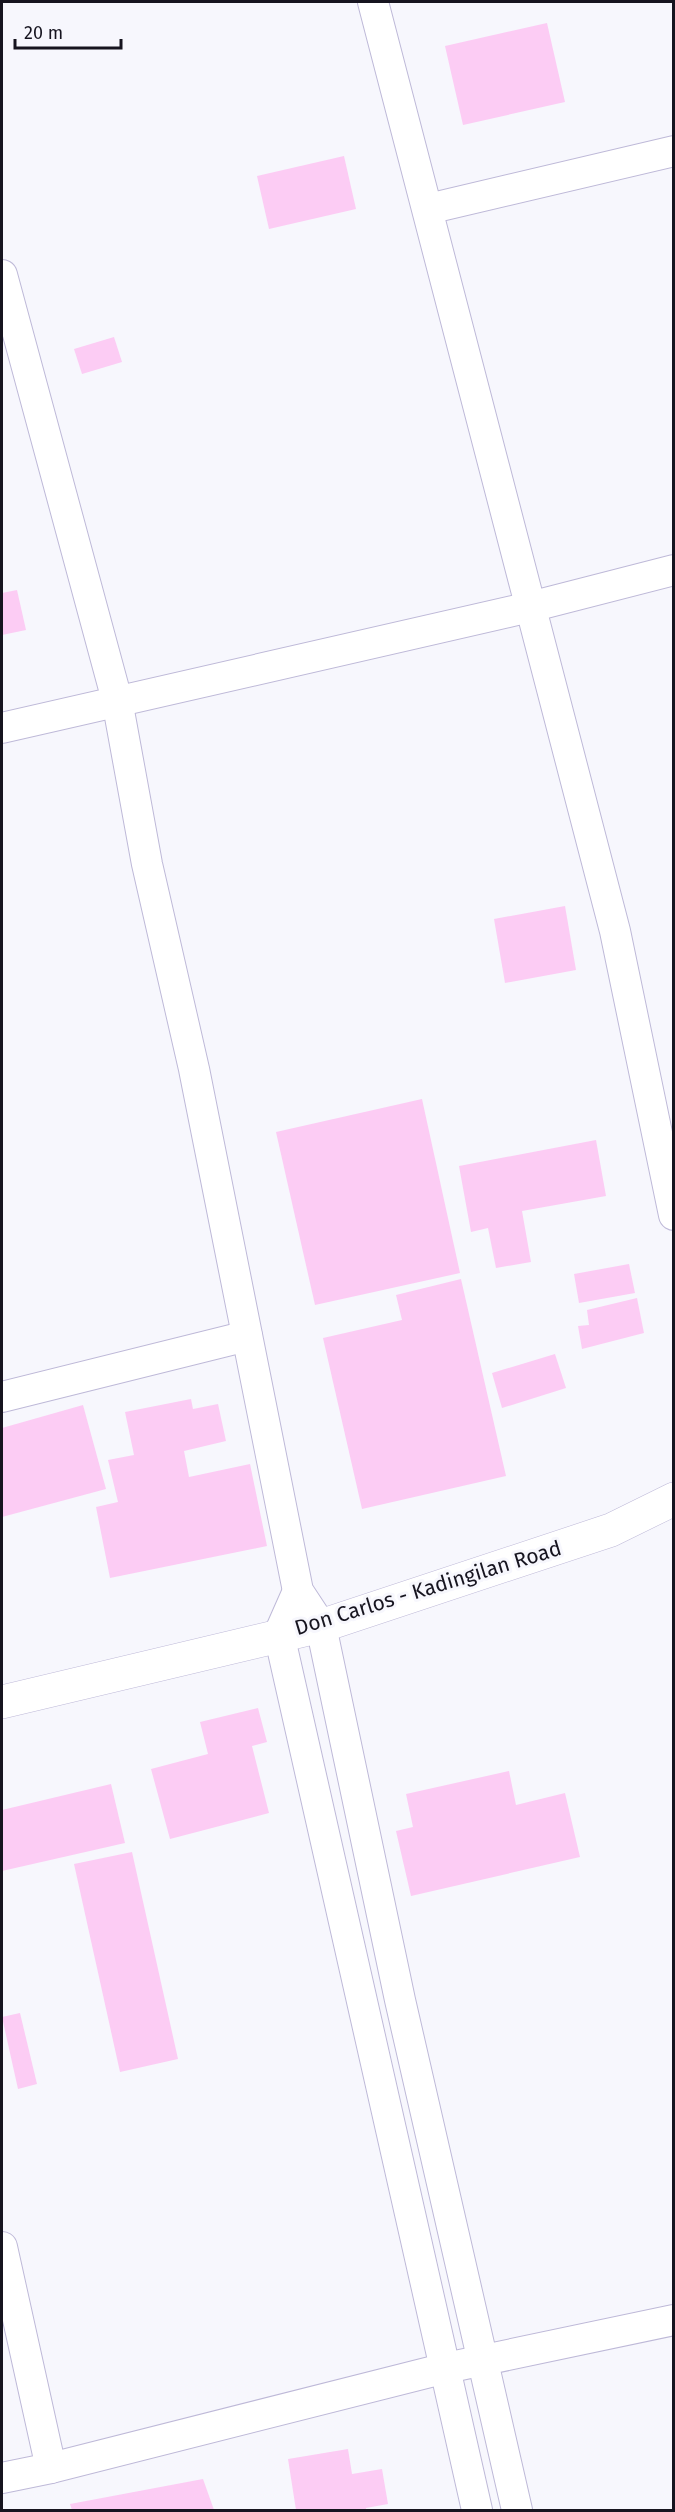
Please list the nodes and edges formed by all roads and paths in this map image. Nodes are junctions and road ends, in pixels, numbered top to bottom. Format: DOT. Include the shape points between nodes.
graph roads {
  1 [pos="373,2"];
  2 [pos="674,151"];
  3 [pos="428,209"];
  4 [pos="2,275"];
  5 [pos="674,570"];
  6 [pos="530,607"];
  7 [pos="117,700"];
  8 [pos="2,728"];
  9 [pos="674,1215"];
  10 [pos="247,1336"];
  11 [pos="2,1397"];
  12 [pos="674,1499"];
  13 [pos="298,1591"];
  14 [pos="321,1626"];
  15 [pos="279,1634"];
  16 [pos="2,1702"];
  17 [pos="2,2247"];
  18 [pos="674,2320"];
  19 [pos="483,2360"];
  20 [pos="447,2368"];
  21 [pos="51,2468"];
  22 [pos="2,2478"];
  23 [pos="477,2511"];
  24 [pos="517,2511"];
  1 -- 3 [label="street"];
  2 -- 3 [label="street"];
  3 -- 6 [label="street"];
  4 -- 7 [label="street"];
  5 -- 6 [label="street"];
  6 -- 7 [label="street"];
  6 -- 9 [label="street" via="615,931"];
  7 -- 8 [label="street"];
  7 -- 10 [label="street" via="147,864 194,1069"];
  10 -- 11 [label="street"];
  10 -- 13 [label="street"];
  12 -- 14 [label="main road, Don Carlos - Kadingilan Road" via="611,1530"];
  13 -- 14 [label="street"];
  13 -- 15 [label="street"];
  14 -- 15 [label="main road, Don Carlos - Kadingilan Road"];
  14 -- 19 [label="street" via="397,1988"];
  15 -- 16 [label="main road, Don Carlos - Kadingilan Road"];
  15 -- 20 [label="street"];
  17 -- 21 [label="street"];
  18 -- 19 [label="street"];
  19 -- 20 [label="street"];
  19 -- 24 [label="street"];
  20 -- 21 [label="street"];
  20 -- 23 [label="street"];
  21 -- 22 [label="street"];
}
